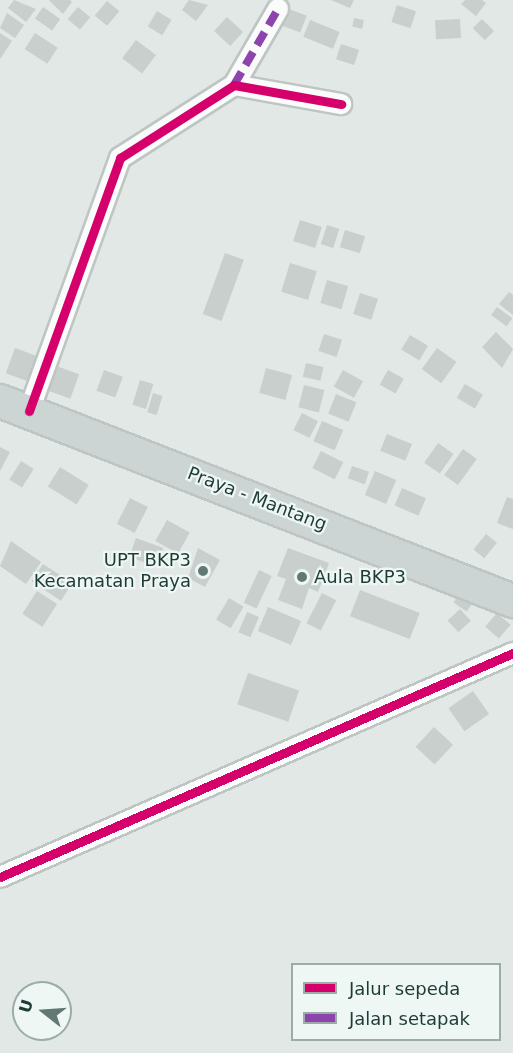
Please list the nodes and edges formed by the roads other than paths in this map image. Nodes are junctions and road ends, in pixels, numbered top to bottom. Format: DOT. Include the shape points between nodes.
graph roads {
  1 [pos="278,9"];
  2 [pos="234,85"];
  3 [pos="341,104"];
  4 [pos="14,406"];
  5 [pos="513,601"];
  6 [pos="513,653"];
  7 [pos="0,877"];
  1 -- 2 [label="street"];
  2 -- 3 [label="street"];
  2 -- 4 [label="street" via="138,143 114,165"];
  4 -- 5 [label="main road, Praya - Mantang"];
  6 -- 7 [label="street"];
}
